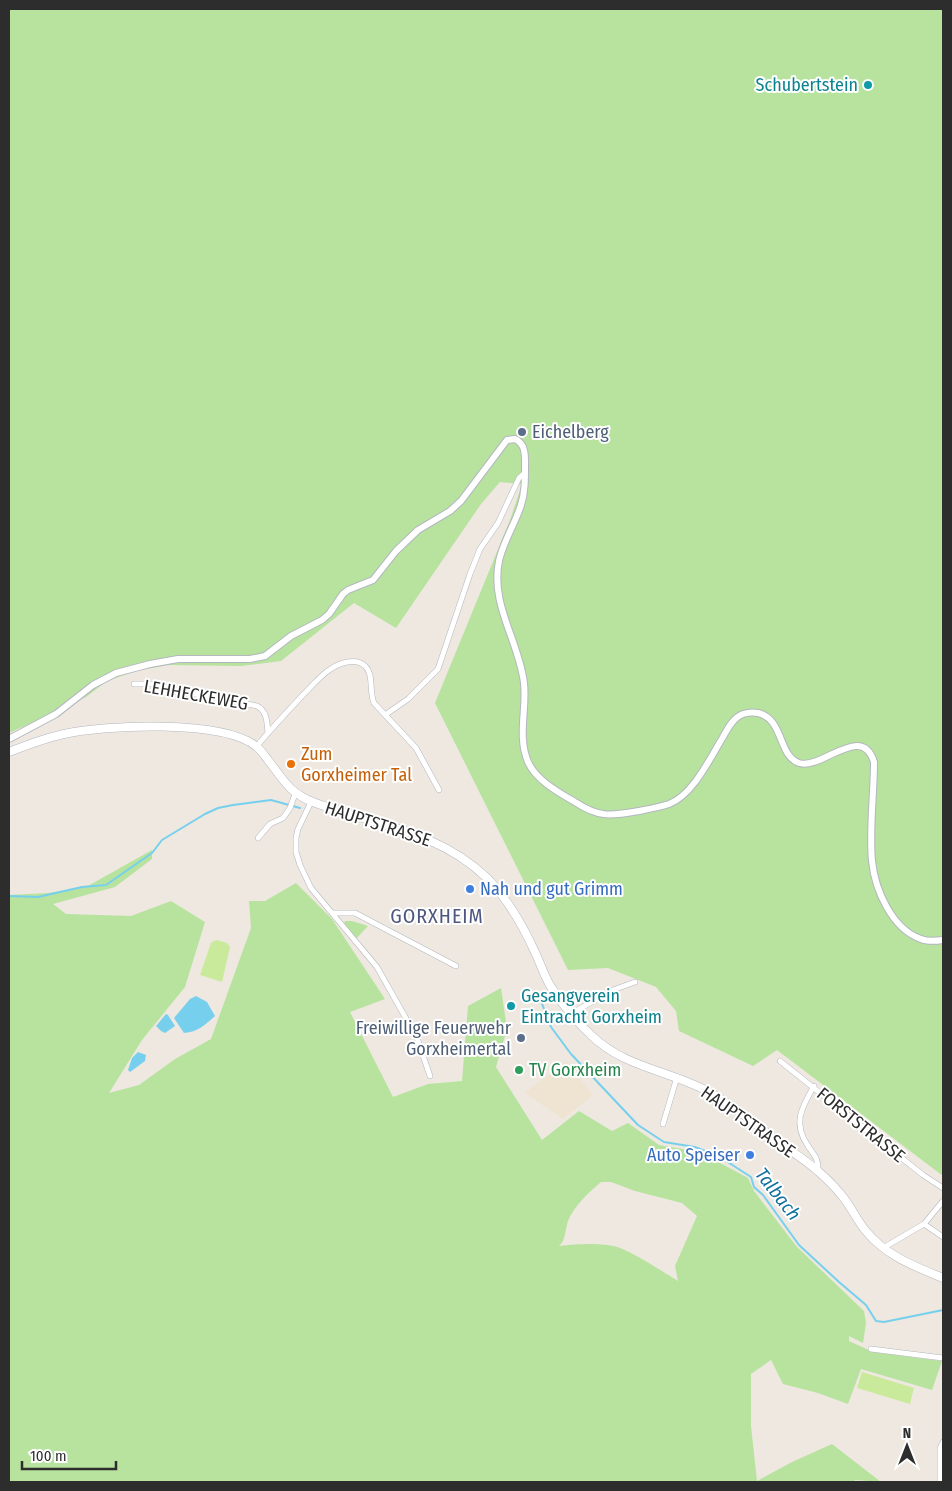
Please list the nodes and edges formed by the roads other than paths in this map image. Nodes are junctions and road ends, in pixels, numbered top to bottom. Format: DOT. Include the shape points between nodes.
graph roads {
  1 [pos="525,473"];
  2 [pos="134,684"];
  3 [pos="385,715"];
  4 [pos="268,733"];
  5 [pos="9,739"];
  6 [pos="257,746"];
  7 [pos="9,752"];
  8 [pos="439,790"];
  9 [pos="293,798"];
  10 [pos="311,802"];
  11 [pos="258,838"];
  12 [pos="332,914"];
  13 [pos="943,940"];
  14 [pos="456,966"];
  15 [pos="635,982"];
  16 [pos="572,1013"];
  17 [pos="780,1061"];
  18 [pos="430,1076"];
  19 [pos="677,1077"];
  20 [pos="814,1086"];
  21 [pos="663,1124"];
  22 [pos="818,1171"];
  23 [pos="943,1188"];
  24 [pos="943,1201"];
  25 [pos="924,1224"];
  26 [pos="943,1237"];
  27 [pos="883,1248"];
  28 [pos="943,1278"];
  29 [pos="871,1349"];
  30 [pos="943,1358"];
  31 [pos="943,1442"];
  32 [pos="940,1482"];
  1 -- 3 [label="street" via="515,484 498,524 480,550 438,669 408,699"];
  1 -- 5 [label="street" via="522,444 516,439 507,440 461,501 418,530 391,556 373,580 348,590 322,620 291,636 265,656 178,659 116,673 56,714"];
  1 -- 13 [label="street" via="521,506 500,558 497,586 524,683 522,721 525,751 535,773 587,810 611,815 671,804 681,797 692,787 732,721 746,713 764,715 772,720 789,755 801,763 819,760 850,746 868,749 874,762 871,839 877,885 898,924 921,940"];
  2 -- 4 [label="street, LEHHECKEWEG" via="153,684 262,708"];
  3 -- 4 [label="street" via="372,700 368,669 361,663 341,663 320,677"];
  3 -- 8 [label="street" via="416,748"];
  4 -- 6 [label="street"];
  6 -- 7 [label="main road" via="229,735 188,728 112,727 65,734"];
  6 -- 9 [label="main road, HAUPTSTRASSE"];
  9 -- 10 [label="main road, HAUPTSTRASSE"];
  9 -- 11 [label="street" via="283,818 270,824"];
  10 -- 12 [label="street" via="297,834 298,859 311,888"];
  10 -- 16 [label="main road, HAUPTSTRASSE" via="401,828 440,844 469,863 488,879 511,907 551,986"];
  12 -- 14 [label="street" via="355,913"];
  12 -- 18 [label="street" via="378,967 417,1038"];
  15 -- 16 [label="street" via="613,990"];
  16 -- 19 [label="main road, HAUPTSTRASSE" via="592,1037 626,1060"];
  17 -- 20 [label="street, FORSTSTRASSE"];
  19 -- 21 [label="street"];
  19 -- 22 [label="main road, HAUPTSTRASSE" via="716,1096"];
  20 -- 22 [label="street" via="802,1107 800,1118 803,1139 818,1160"];
  20 -- 23 [label="street, FORSTSTRASSE"];
  22 -- 27 [label="main road, HAUPTSTRASSE" via="842,1195 864,1230"];
  24 -- 25 [label="street"];
  25 -- 26 [label="street"];
  25 -- 27 [label="street"];
  27 -- 28 [label="main road, HAUPTSTRASSE" via="903,1261"];
  29 -- 30 [label="street"];
  31 -- 32 [label="street" via="940,1448"];
}
